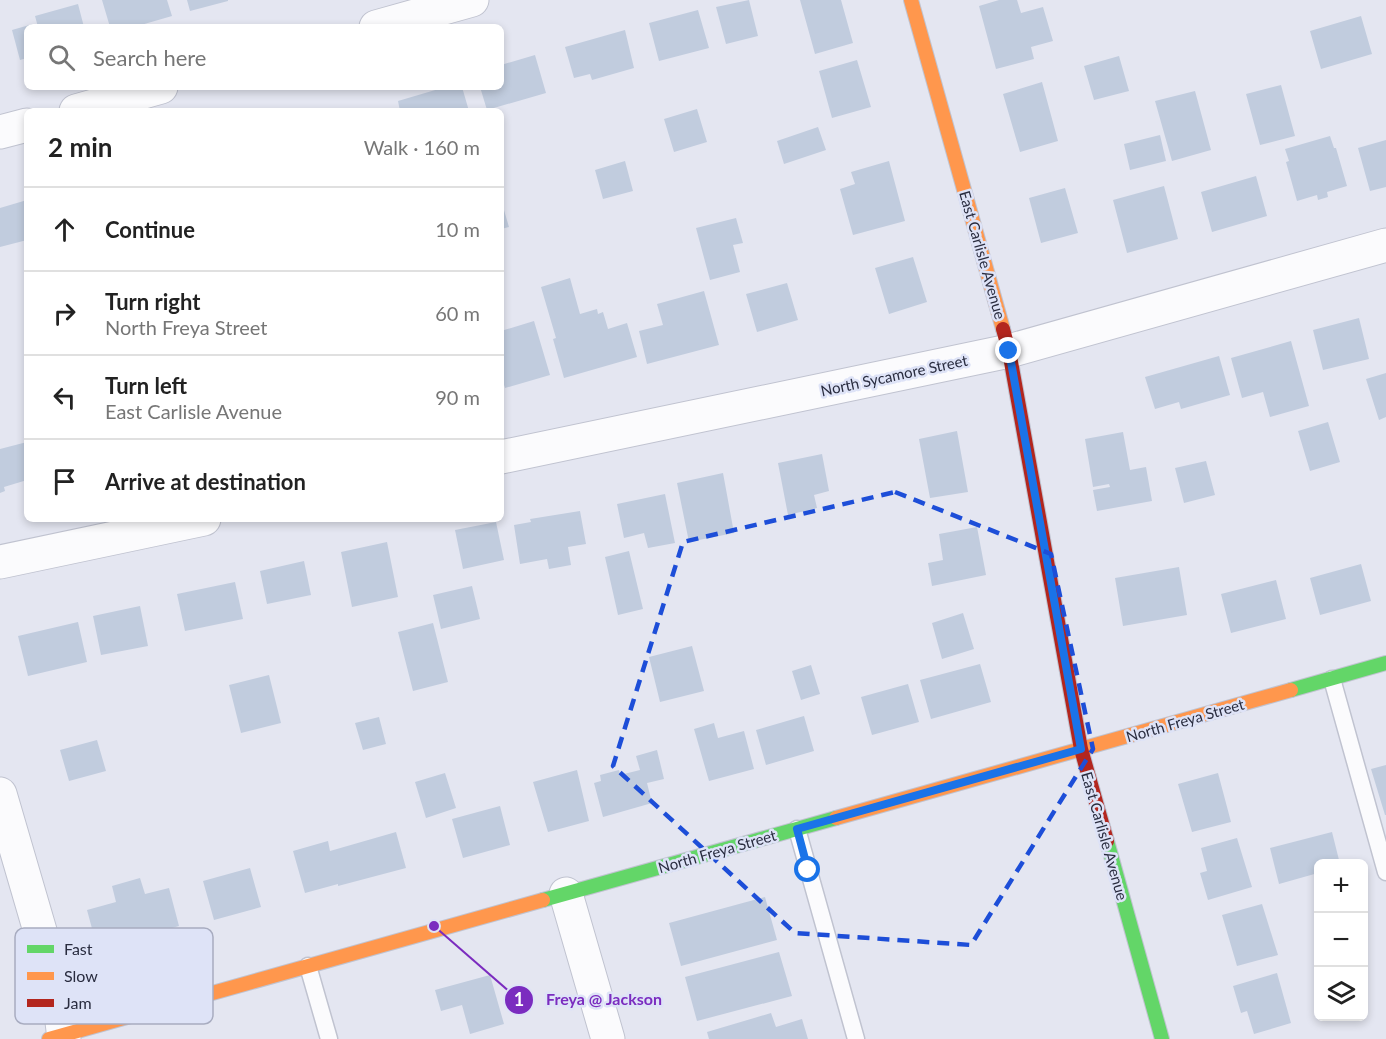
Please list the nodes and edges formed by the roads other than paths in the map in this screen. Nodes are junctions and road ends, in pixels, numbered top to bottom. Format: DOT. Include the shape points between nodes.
graph roads {
  1 [pos="472,0"];
  2 [pos="911,0"];
  3 [pos="387,24"];
  4 [pos="150,90"];
  5 [pos="87,108"];
  6 [pos="24,126"];
  7 [pos="0,132"];
  8 [pos="1386,245"];
  9 [pos="1009,351"];
  10 [pos="504,456"];
  11 [pos="189,522"];
  12 [pos="0,561"];
  13 [pos="1386,663"];
  14 [pos="1332,678"];
  15 [pos="1081,749"];
  16 [pos="0,794"];
  17 [pos="797,829"];
  18 [pos="1386,872"];
  19 [pos="566,894"];
  20 [pos="39,928"];
  21 [pos="308,966"];
  22 [pos="213,993"];
  23 [pos="107,1024"];
  24 [pos="59,1038"];
  25 [pos="329,1039"];
  26 [pos="608,1039"];
  27 [pos="856,1039"];
  28 [pos="1162,1039"];
  1 -- 3 [label="street"];
  2 -- 9 [label="street, East Carlisle Avenue"];
  4 -- 5 [label="street"];
  6 -- 7 [label="street"];
  8 -- 9 [label="street, North Sycamore Street"];
  9 -- 10 [label="street, North Sycamore Street"];
  9 -- 15 [label="street, East Carlisle Avenue"];
  11 -- 12 [label="street"];
  13 -- 14 [label="street, North Freya Street"];
  14 -- 15 [label="street, North Freya Street"];
  14 -- 18 [label="lane"];
  15 -- 17 [label="street, North Freya Street"];
  15 -- 28 [label="street, East Carlisle Avenue"];
  16 -- 20 [label="street"];
  17 -- 19 [label="street, North Freya Street"];
  17 -- 27 [label="lane"];
  19 -- 21 [label="street, North Freya Street"];
  19 -- 26 [label="street"];
  21 -- 22 [label="street, North Freya Street"];
  21 -- 25 [label="lane"];
  23 -- 24 [label="street, North Freya Street"];
}
